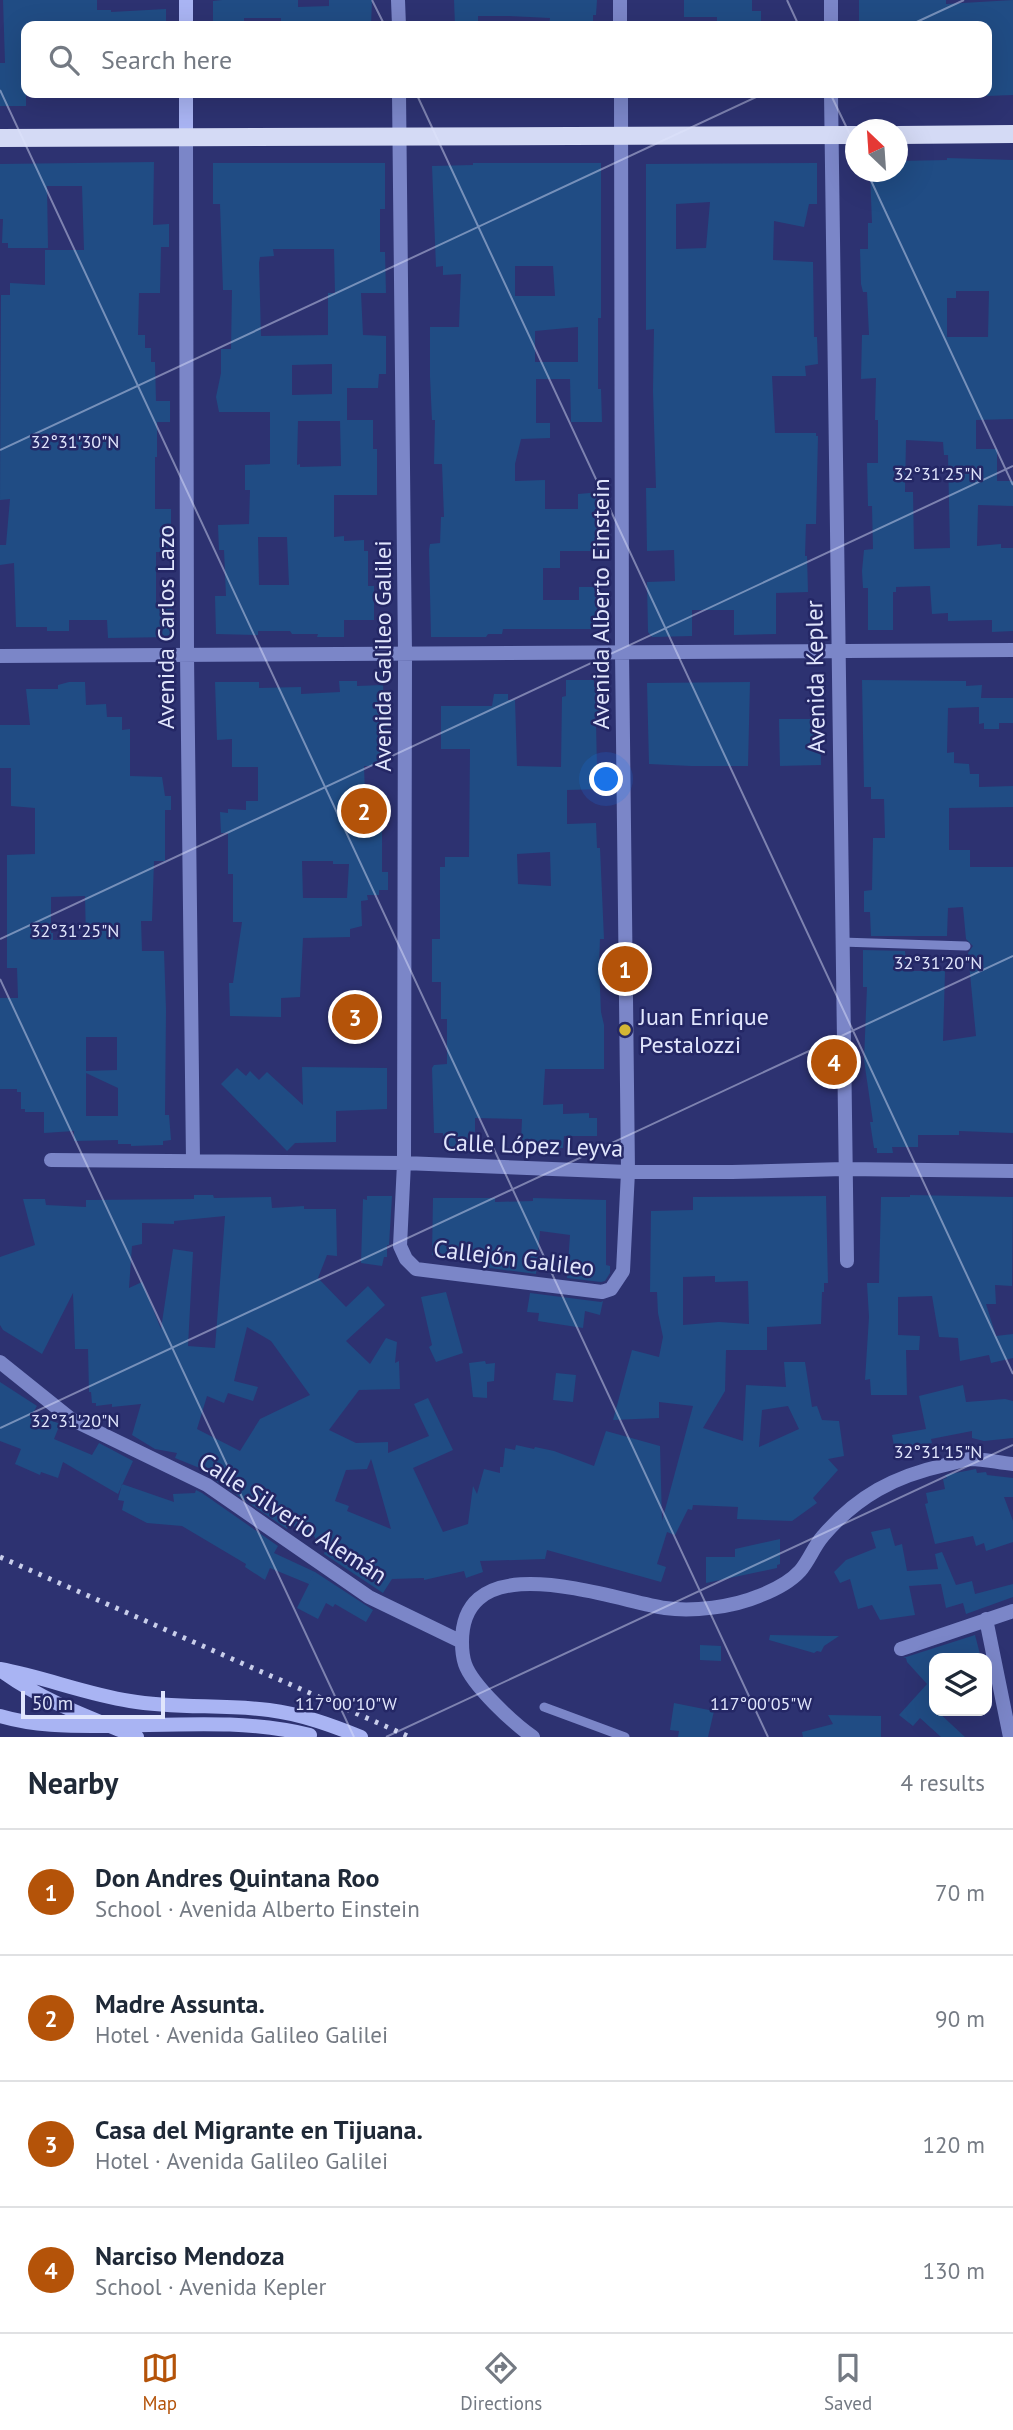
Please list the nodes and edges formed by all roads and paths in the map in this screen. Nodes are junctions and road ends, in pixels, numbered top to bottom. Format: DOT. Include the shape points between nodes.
graph roads {
  1 [pos="186,0"];
  2 [pos="398,0"];
  3 [pos="620,0"];
  4 [pos="831,0"];
  5 [pos="186,21"];
  6 [pos="398,21"];
  7 [pos="620,21"];
  8 [pos="831,21"];
  9 [pos="186,98"];
  10 [pos="399,98"];
  11 [pos="621,98"];
  12 [pos="831,98"];
  13 [pos="1013,134"];
  14 [pos="830,135"];
  15 [pos="845,135"];
  16 [pos="908,135"];
  17 [pos="621,136"];
  18 [pos="399,137"];
  19 [pos="0,138"];
  20 [pos="186,138"];
  21 [pos="1013,650"];
  22 [pos="838,651"];
  23 [pos="622,652"];
  24 [pos="405,654"];
  25 [pos="187,655"];
  26 [pos="0,656"];
  27 [pos="841,942"];
  28 [pos="966,946"];
  29 [pos="51,1160"];
  30 [pos="192,1161"];
  31 [pos="404,1163"];
  32 [pos="844,1169"];
  33 [pos="1013,1171"];
  34 [pos="628,1172"];
  35 [pos="406,1259"];
  36 [pos="846,1261"];
  37 [pos="617,1280"];
  38 [pos="0,1362"];
  39 [pos="1013,1464"];
  40 [pos="1013,1611"];
  41 [pos="986,1619"];
  42 [pos="462,1642"];
  43 [pos="901,1649"];
  44 [pos="0,1670"];
  45 [pos="544,1707"];
  46 [pos="0,1716"];
  47 [pos="606,1734"];
  48 [pos="312,1736"];
  49 [pos="137,1737"];
  50 [pos="361,1737"];
  51 [pos="533,1737"];
  52 [pos="625,1737"];
  53 [pos="1010,1737"];
  1 -- 5 [label="main road"];
  2 -- 6 [label="street"];
  3 -- 7 [label="street"];
  4 -- 8 [label="street"];
  9 -- 20 [label="main road, Avenida Carlos Lazo"];
  10 -- 18 [label="street, Avenida Galileo Galilei"];
  11 -- 17 [label="street, Avenida Alberto Einstein"];
  12 -- 14 [label="street, Avenida Kepler"];
  13 -- 16 [label="main road"];
  14 -- 15 [label="main road"];
  14 -- 17 [label="main road"];
  14 -- 22 [label="street, Avenida Kepler"];
  17 -- 18 [label="main road"];
  17 -- 23 [label="street, Avenida Alberto Einstein"];
  18 -- 20 [label="main road"];
  18 -- 24 [label="street, Avenida Galileo Galilei"];
  19 -- 20 [label="main road"];
  20 -- 25 [label="street, Avenida Carlos Lazo"];
  21 -- 22 [label="street"];
  22 -- 23 [label="street"];
  22 -- 27 [label="street, Avenida Kepler"];
  23 -- 24 [label="street"];
  23 -- 34 [label="street, Avenida Alberto Einstein"];
  24 -- 25 [label="street"];
  24 -- 31 [label="street, Avenida Galileo Galilei"];
  25 -- 26 [label="street"];
  25 -- 30 [label="street, Avenida Carlos Lazo"];
  27 -- 28 [label="lane"];
  27 -- 32 [label="street, Avenida Kepler"];
  29 -- 30 [label="street, Calle López Leyva"];
  30 -- 31 [label="street, Calle López Leyva"];
  31 -- 34 [label="street, Calle López Leyva"];
  31 -- 35 [label="street, Avenida Galileo Galilei" via="400,1246"];
  32 -- 33 [label="street, Calle López Leyva"];
  32 -- 34 [label="street, Calle López Leyva"];
  32 -- 36 [label="street, Avenida Kepler"];
  34 -- 37 [label="street, Avenida Alberto Einstein" via="623,1271"];
  35 -- 37 [label="street, Callejón Galileo" via="416,1269 602,1292"];
  38 -- 42 [label="street, Calle Silverio Alemán" via="71,1419 206,1485 369,1597"];
  39 -- 42 [label="street" via="971,1459 921,1470 874,1490 843,1513 800,1571 744,1602 668,1608 558,1585 524,1583 496,1589 477,1602 465,1621"];
  40 -- 41 [label="street"];
  41 -- 43 [label="street"];
  41 -- 53 [label="street"];
  42 -- 51 [label="street" via="465,1665 490,1699"];
  44 -- 49 [label="main road" via="56,1702"];
  44 -- 50 [label="main road" via="129,1701 294,1714"];
  45 -- 47 [label="lane"];
  46 -- 48 [label="main road, bridge" via="53,1727 233,1724"];
  47 -- 52 [label="lane"];
}
